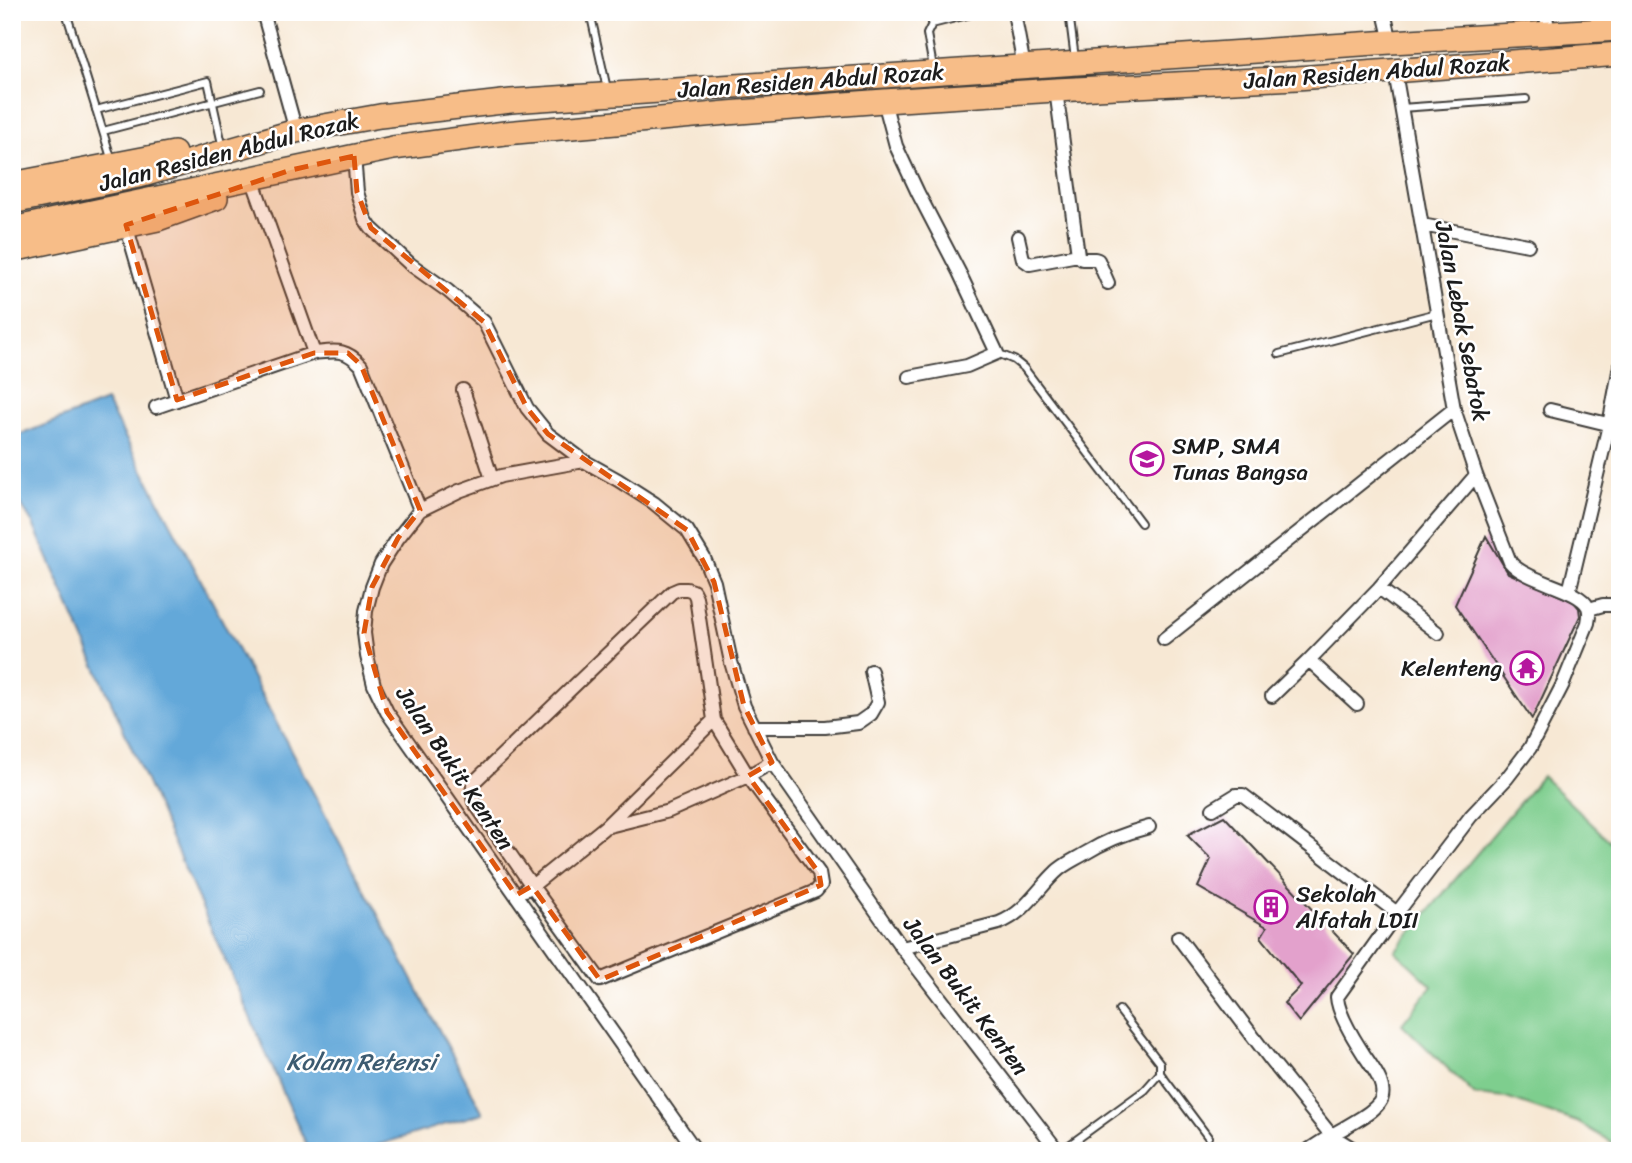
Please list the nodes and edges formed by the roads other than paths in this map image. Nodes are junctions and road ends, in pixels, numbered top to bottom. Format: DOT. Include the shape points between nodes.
graph roads {
  1 [pos="66,12"];
  2 [pos="263,12"];
  3 [pos="590,12"];
  4 [pos="979,12"];
  5 [pos="1014,12"];
  6 [pos="1069,12"];
  7 [pos="1384,12"];
  8 [pos="1547,22"];
  9 [pos="1620,29"];
  10 [pos="1391,42"];
  11 [pos="1620,54"];
  12 [pos="1076,64"];
  13 [pos="1024,67"];
  14 [pos="934,72"];
  15 [pos="1395,72"];
  16 [pos="260,90"];
  17 [pos="1056,90"];
  18 [pos="609,95"];
  19 [pos="1526,99"];
  20 [pos="884,102"];
  21 [pos="214,103"];
  22 [pos="1401,108"];
  23 [pos="96,110"];
  24 [pos="103,131"];
  25 [pos="285,134"];
  26 [pos="222,144"];
  27 [pos="354,156"];
  28 [pos="113,163"];
  29 [pos="291,170"];
  30 [pos="12,184"];
  31 [pos="254,184"];
  32 [pos="12,201"];
  33 [pos="1422,225"];
  34 [pos="126,226"];
  35 [pos="12,229"];
  36 [pos="1018,237"];
  37 [pos="1528,245"];
  38 [pos="12,250"];
  39 [pos="1078,255"];
  40 [pos="1108,283"];
  41 [pos="1437,313"];
  42 [pos="314,353"];
  43 [pos="997,354"];
  44 [pos="1279,354"];
  45 [pos="1620,366"];
  46 [pos="909,377"];
  47 [pos="463,390"];
  48 [pos="177,400"];
  49 [pos="156,407"];
  50 [pos="1454,409"];
  51 [pos="1550,410"];
  52 [pos="1614,426"];
  53 [pos="584,461"];
  54 [pos="1476,475"];
  55 [pos="492,479"];
  56 [pos="420,510"];
  57 [pos="1141,523"];
  58 [pos="1378,588"];
  59 [pos="1569,592"];
  60 [pos="1620,605"];
  61 [pos="1589,609"];
  62 [pos="1438,634"];
  63 [pos="1164,639"];
  64 [pos="1309,660"];
  65 [pos="872,671"];
  66 [pos="1272,696"];
  67 [pos="1357,704"];
  68 [pos="715,720"];
  69 [pos="754,727"];
  70 [pos="772,762"];
  71 [pos="748,776"];
  72 [pos="1213,809"];
  73 [pos="605,827"];
  74 [pos="1150,827"];
  75 [pos="531,886"];
  76 [pos="516,895"];
  77 [pos="1397,913"];
  78 [pos="1178,937"];
  79 [pos="902,948"];
  80 [pos="1119,1010"];
  81 [pos="1160,1073"];
  82 [pos="1331,1135"];
  83 [pos="1208,1137"];
  84 [pos="696,1151"];
  85 [pos="1060,1151"];
  86 [pos="1307,1151"];
  87 [pos="1357,1151"];
  1 -- 23 [label="lane"];
  2 -- 25 [label="street"];
  3 -- 18 [label="lane"];
  4 -- 14 [label="lane" via="932,24 927,34"];
  5 -- 13 [label="street"];
  6 -- 12 [label="lane"];
  7 -- 10 [label="street"];
  8 -- 9 [label="highway, Jalan Residen Abdul Rozak"];
  8 -- 10 [label="highway, Jalan Residen Abdul Rozak"];
  10 -- 12 [label="highway, Jalan Residen Abdul Rozak"];
  11 -- 15 [label="highway, Jalan Residen Abdul Rozak"];
  12 -- 13 [label="highway, Jalan Residen Abdul Rozak"];
  13 -- 14 [label="highway, Jalan Residen Abdul Rozak"];
  14 -- 18 [label="highway, Jalan Residen Abdul Rozak"];
  15 -- 17 [label="highway, Jalan Residen Abdul Rozak"];
  15 -- 22 [label="street, Jalan Lebak Sebatok"];
  16 -- 21 [label="lane"];
  17 -- 20 [label="highway, Jalan Residen Abdul Rozak"];
  17 -- 39 [label="street"];
  18 -- 25 [label="highway, Jalan Residen Abdul Rozak" via="380,116"];
  19 -- 22 [label="lane"];
  20 -- 27 [label="highway, Jalan Residen Abdul Rozak" via="505,134"];
  20 -- 43 [label="street" via="896,146"];
  21 -- 23 [label="lane" via="208,80"];
  21 -- 24 [label="lane"];
  21 -- 26 [label="lane"];
  22 -- 33 [label="street, Jalan Lebak Sebatok"];
  23 -- 24 [label="lane"];
  24 -- 28 [label="lane"];
  25 -- 26 [label="highway"];
  25 -- 32 [label="highway, Jalan Residen Abdul Rozak" via="143,175"];
  26 -- 28 [label="highway"];
  27 -- 29 [label="highway, Jalan Residen Abdul Rozak"];
  27 -- 53 [label="street" via="357,192 371,228 484,322 527,408 548,434"];
  28 -- 30 [label="highway"];
  29 -- 31 [label="highway"];
  29 -- 35 [label="highway, Jalan Residen Abdul Rozak"];
  31 -- 34 [label="highway"];
  31 -- 42 [label="street"];
  33 -- 37 [label="street"];
  33 -- 41 [label="street, Jalan Lebak Sebatok"];
  34 -- 38 [label="highway"];
  34 -- 48 [label="street"];
  36 -- 39 [label="street" via="1023,259 1030,264"];
  39 -- 40 [label="street" via="1098,260"];
  41 -- 44 [label="lane"];
  41 -- 50 [label="street, Jalan Lebak Sebatok"];
  42 -- 48 [label="street"];
  42 -- 56 [label="street" via="348,353 361,365"];
  43 -- 46 [label="street" via="967,366"];
  43 -- 57 [label="lane" via="1024,368"];
  45 -- 52 [label="street"];
  47 -- 55 [label="street"];
  48 -- 49 [label="street"];
  50 -- 54 [label="street, Jalan Lebak Sebatok"];
  50 -- 63 [label="street"];
  51 -- 52 [label="street"];
  52 -- 59 [label="street"];
  53 -- 55 [label="street, Jalan Bukit Kenten"];
  53 -- 69 [label="street, Jalan Bukit Kenten" via="654,503 687,530 714,582 731,662"];
  54 -- 58 [label="street"];
  54 -- 59 [label="street, Jalan Lebak Sebatok" via="1510,562 1534,579"];
  55 -- 56 [label="street, Jalan Bukit Kenten"];
  56 -- 76 [label="street, Jalan Bukit Kenten" via="381,564 372,587 364,633 374,685 387,712"];
  58 -- 62 [label="street"];
  58 -- 64 [label="street"];
  59 -- 61 [label="street, Jalan Lebak Sebatok"];
  60 -- 61 [label="street"];
  61 -- 77 [label="street" via="1588,623 1563,684 1530,748"];
  64 -- 66 [label="street"];
  64 -- 67 [label="street"];
  65 -- 69 [label="street" via="878,702 858,723"];
  68 -- 71 [label="street"];
  68 -- 73 [label="street"];
  68 -- 75 [label="street" via="696,597 693,591 679,589 474,782 474,802"];
  69 -- 70 [label="street, Jalan Bukit Kenten"];
  70 -- 71 [label="street"];
  70 -- 79 [label="street, Jalan Bukit Kenten"];
  71 -- 73 [label="street" via="669,811"];
  71 -- 75 [label="street" via="819,873 821,885 816,891 600,980"];
  72 -- 77 [label="street" via="1243,795"];
  73 -- 75 [label="street"];
  74 -- 79 [label="street" via="1104,841 1066,864 1012,918"];
  75 -- 76 [label="street"];
  76 -- 84 [label="street, Jalan Bukit Kenten"];
  77 -- 82 [label="street" via="1337,997 1379,1080 1381,1102"];
  78 -- 82 [label="street"];
  79 -- 85 [label="street, Jalan Bukit Kenten"];
  80 -- 81 [label="lane" via="1160,1063"];
  81 -- 83 [label="lane"];
  81 -- 85 [label="lane" via="1144,1090"];
  82 -- 86 [label="street"];
  82 -- 87 [label="street"];
}
